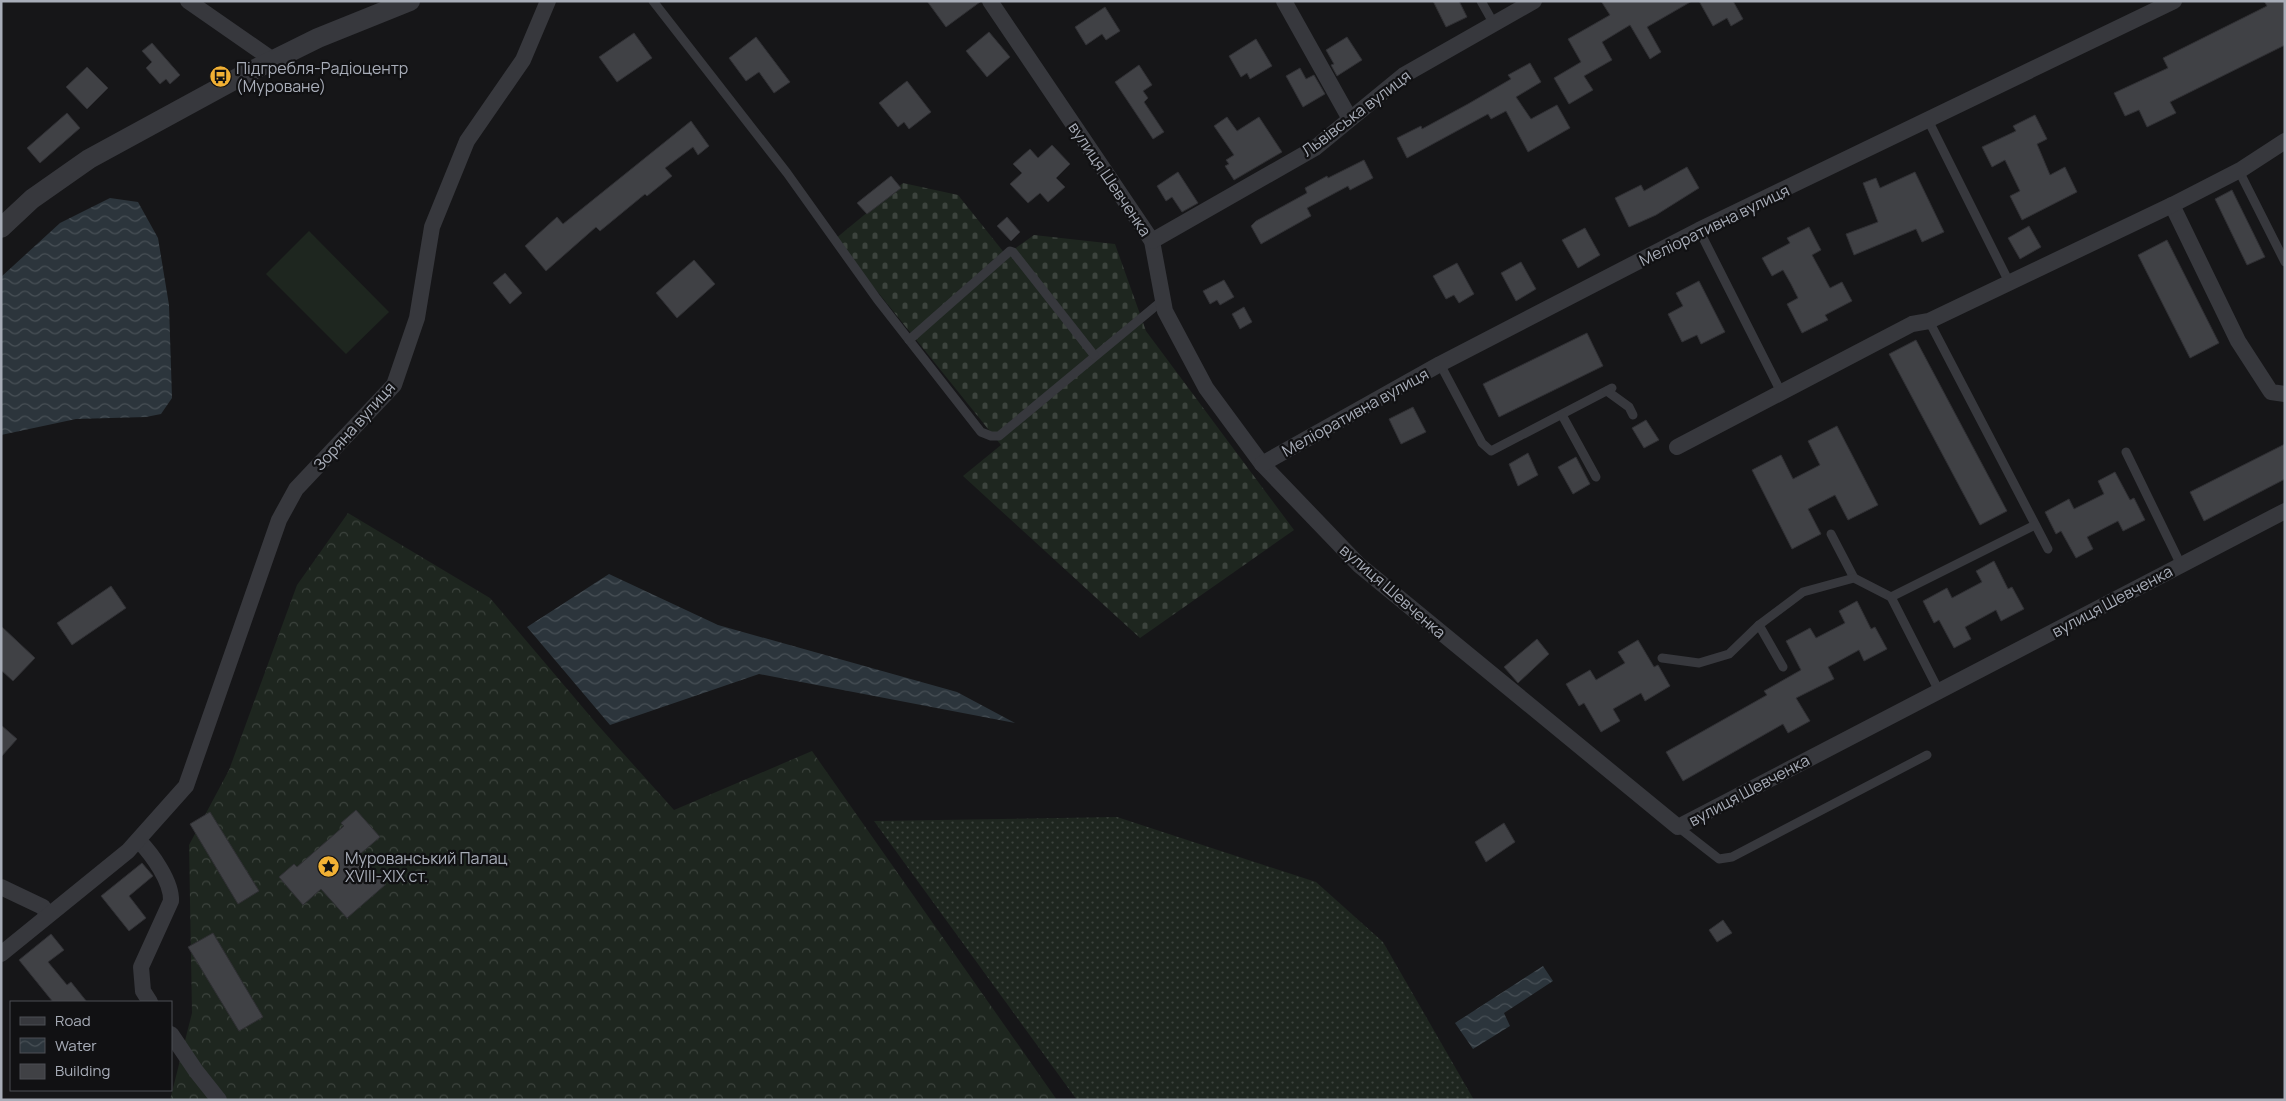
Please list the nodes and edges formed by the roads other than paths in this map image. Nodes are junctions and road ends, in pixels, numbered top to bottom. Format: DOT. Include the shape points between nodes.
graph roads {
  1 [pos="188,1"];
  2 [pos="410,1"];
  3 [pos="548,1"];
  4 [pos="653,1"];
  5 [pos="990,1"];
  6 [pos="1284,1"];
  7 [pos="1481,1"];
  8 [pos="1534,1"];
  9 [pos="2174,1"];
  10 [pos="1494,24"];
  11 [pos="274,60"];
  12 [pos="1350,119"];
  13 [pos="1928,120"];
  14 [pos="2285,141"];
  15 [pos="2239,171"];
  16 [pos="2172,206"];
  17 [pos="1,228"];
  18 [pos="1699,230"];
  19 [pos="1152,241"];
  20 [pos="2285,262"];
  21 [pos="2009,282"];
  22 [pos="1163,300"];
  23 [pos="1929,321"];
  24 [pos="909,340"];
  25 [pos="1094,355"];
  26 [pos="1440,364"];
  27 [pos="1780,392"];
  28 [pos="2285,394"];
  29 [pos="1562,415"];
  30 [pos="1634,415"];
  31 [pos="1677,447"];
  32 [pos="2126,452"];
  33 [pos="1262,464"];
  34 [pos="1596,477"];
  35 [pos="2285,511"];
  36 [pos="2035,525"];
  37 [pos="1831,534"];
  38 [pos="2048,549"];
  39 [pos="2181,565"];
  40 [pos="1854,578"];
  41 [pos="1891,597"];
  42 [pos="1759,625"];
  43 [pos="1662,658"];
  44 [pos="1783,667"];
  45 [pos="1939,691"];
  46 [pos="1927,754"];
  47 [pos="1678,827"];
  48 [pos="139,841"];
  49 [pos="1,887"];
  50 [pos="47,915"];
  51 [pos="1,954"];
  52 [pos="149,1001"];
  53 [pos="172,1035"];
  54 [pos="220,1100"];
  1 -- 11 [label="street"];
  2 -- 11 [label="street" via="318,38"];
  3 -- 48 [label="street, Зоряна вулиця" via="523,60 467,141 432,227 417,318 394,386 296,489 278,520 186,786"];
  4 -- 24 [label="lane" via="787,173"];
  5 -- 19 [label="street, вулиця Шевченка"];
  6 -- 12 [label="street"];
  7 -- 10 [label="lane"];
  8 -- 10 [label="street, Львівська вулиця"];
  9 -- 13 [label="street, Меліоративна вулиця"];
  10 -- 12 [label="street, Львівська вулиця" via="1404,75"];
  11 -- 17 [label="street" via="89,159 32,199"];
  12 -- 19 [label="street, Львівська вулиця" via="1315,148"];
  13 -- 18 [label="street, Меліоративна вулиця"];
  13 -- 21 [label="lane"];
  14 -- 15 [label="street"];
  15 -- 16 [label="street"];
  15 -- 20 [label="lane"];
  16 -- 21 [label="street"];
  16 -- 28 [label="street" via="2238,340 2271,392"];
  18 -- 26 [label="street, Меліоративна вулиця"];
  18 -- 27 [label="lane"];
  19 -- 22 [label="street, вулиця Шевченка"];
  21 -- 23 [label="street"];
  22 -- 25 [label="lane"];
  22 -- 33 [label="street, вулиця Шевченка" via="1165,311 1206,388"];
  23 -- 27 [label="street" via="1912,324"];
  23 -- 36 [label="lane"];
  24 -- 25 [label="lane" via="981,432 991,436 999,436"];
  24 -- 25 [label="lane" via="1010,251"];
  26 -- 29 [label="lane" via="1482,443 1491,451"];
  26 -- 33 [label="street, Меліоративна вулиця"];
  27 -- 31 [label="street"];
  29 -- 30 [label="lane" via="1609,389"];
  29 -- 34 [label="lane"];
  32 -- 39 [label="lane"];
  33 -- 47 [label="street, вулиця Шевченка" via="1359,565"];
  35 -- 39 [label="street, вулиця Шевченка"];
  36 -- 38 [label="lane"];
  36 -- 41 [label="lane"];
  37 -- 40 [label="lane"];
  39 -- 45 [label="street, вулиця Шевченка"];
  40 -- 41 [label="lane"];
  40 -- 42 [label="lane" via="1803,592"];
  41 -- 45 [label="lane"];
  42 -- 43 [label="lane" via="1729,654 1699,664"];
  42 -- 44 [label="lane"];
  45 -- 47 [label="street, вулиця Шевченка"];
  46 -- 47 [label="lane" via="1732,858 1719,859"];
  48 -- 50 [label="street, Зоряна вулиця"];
  48 -- 52 [label="street" via="151,853 171,892 171,901 140,968 143,991"];
  49 -- 50 [label="street" via="43,907"];
  50 -- 51 [label="street, Зоряна вулиця"];
  53 -- 54 [label="street"];
}
